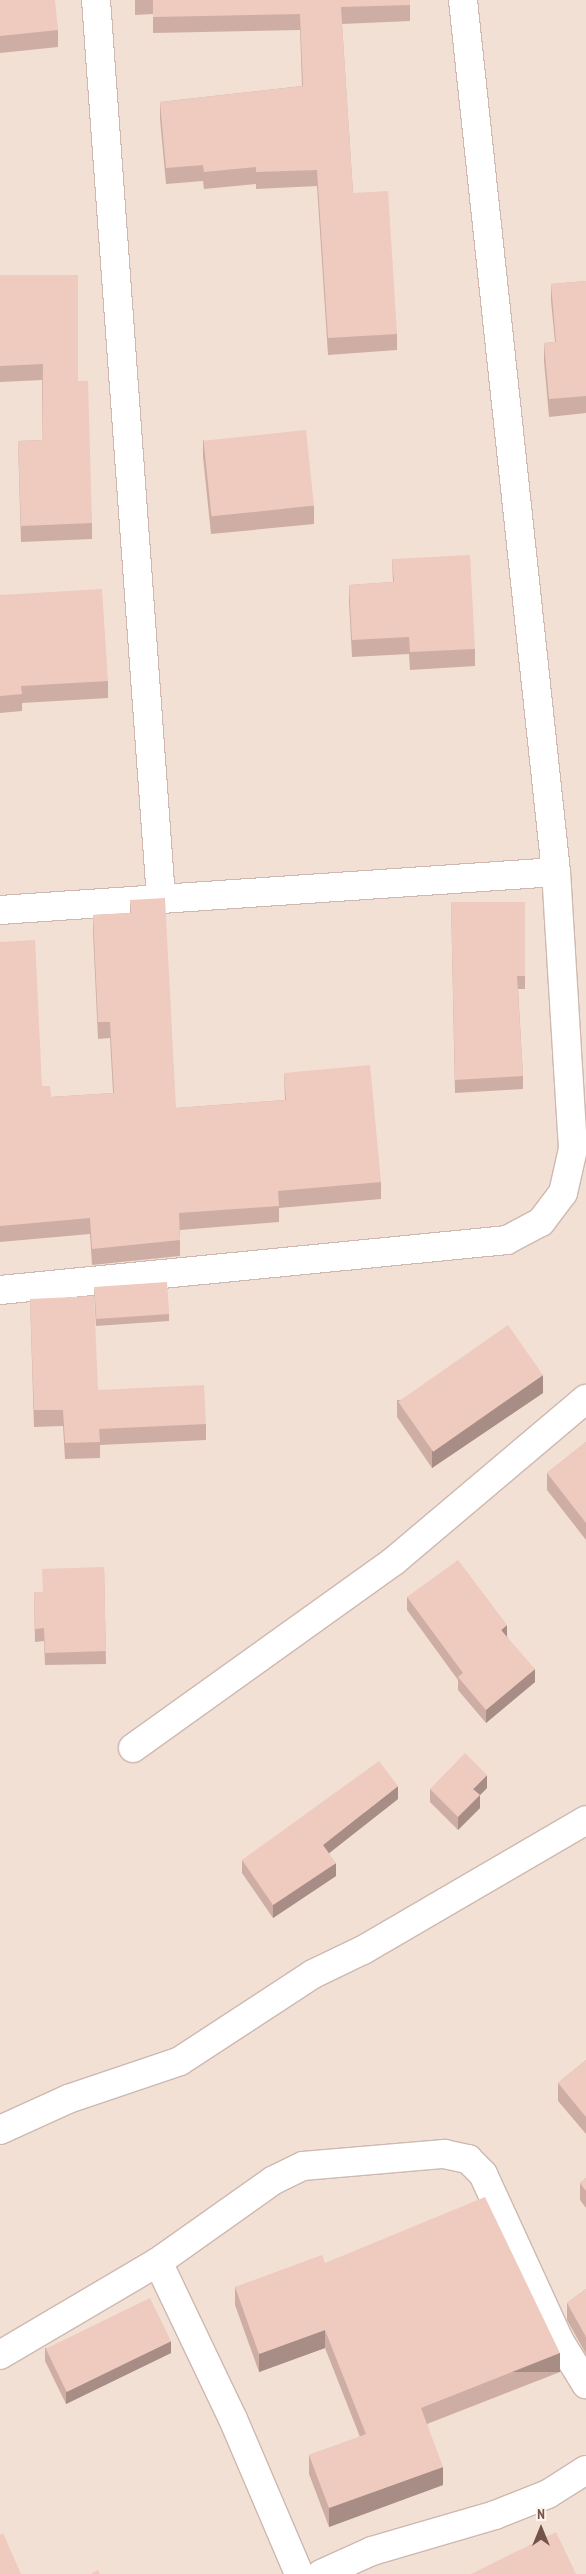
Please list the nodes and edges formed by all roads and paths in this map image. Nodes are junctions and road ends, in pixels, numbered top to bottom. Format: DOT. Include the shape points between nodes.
graph roads {
  1 [pos="96,0"];
  2 [pos="463,0"];
  3 [pos="556,872"];
  4 [pos="161,896"];
  5 [pos="0,910"];
  6 [pos="0,1290"];
  7 [pos="586,1399"];
  8 [pos="133,1748"];
  9 [pos="586,1820"];
  10 [pos="0,2130"];
  11 [pos="158,2262"];
  12 [pos="0,2355"];
  13 [pos="586,2384"];
  14 [pos="586,2470"];
  15 [pos="299,2574"];
  16 [pos="321,2574"];
  1 -- 4 [label="street"];
  2 -- 3 [label="street"];
  3 -- 4 [label="street"];
  3 -- 6 [label="street" via="573,1149 564,1194 541,1222 507,1240 455,1248"];
  4 -- 5 [label="street"];
  7 -- 8 [label="street" via="394,1561"];
  9 -- 10 [label="street" via="363,1950 313,1974 180,2061 68,2099"];
  11 -- 12 [label="street"];
  11 -- 13 [label="street" via="274,2180 303,2166 444,2154 468,2158 483,2174 559,2340"];
  11 -- 15 [label="street" via="233,2419"];
  14 -- 16 [label="street" via="548,2494 495,2515 372,2551"];
}
